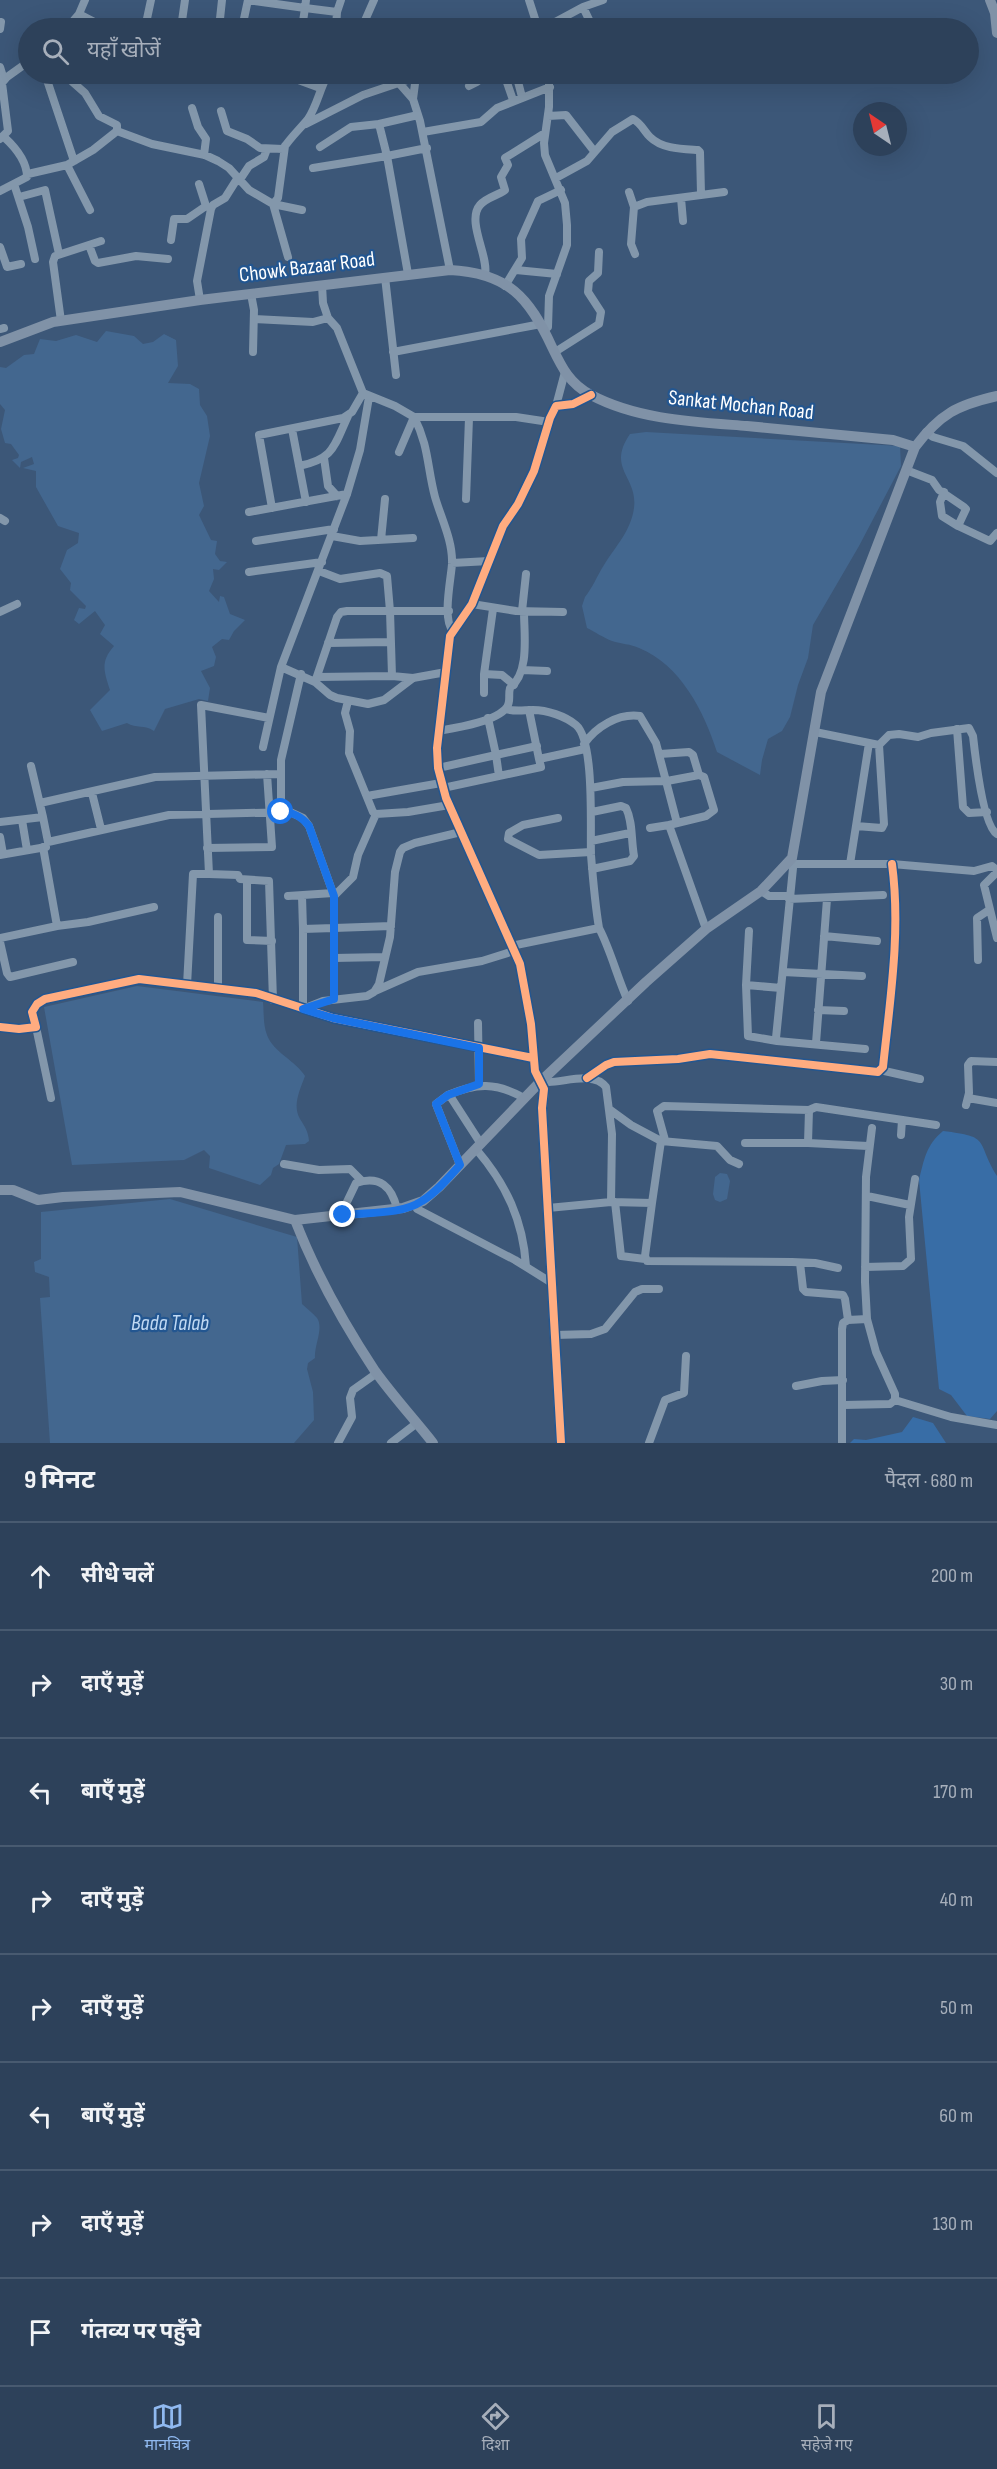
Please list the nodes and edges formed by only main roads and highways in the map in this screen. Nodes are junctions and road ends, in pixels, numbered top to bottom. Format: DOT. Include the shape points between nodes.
graph roads {
  1 [pos="990,0"];
  2 [pos="997,33"];
  3 [pos="0,342"];
  4 [pos="567,376"];
  5 [pos="994,400"];
  6 [pos="915,447"];
  7 [pos="545,1083"];
  8 [pos="0,1190"];
  9 [pos="295,1220"];
  10 [pos="433,1443"];
  11 [pos="561,1443"];
  1 -- 2 [label="main road"];
  3 -- 4 [label="main road, Chowk Bazaar Road" via="53,322 450,270 485,275 527,302"];
  4 -- 6 [label="main road, Sankat Mochan Road" via="591,395 651,415 893,440"];
  5 -- 6 [label="main road" via="958,406 940,418"];
  6 -- 7 [label="main road" via="821,692 792,861 761,891 706,929"];
  7 -- 9 [label="main road" via="524,1098 439,1187 414,1205"];
  7 -- 11 [label="main road" via="542,1108"];
  8 -- 9 [label="main road" via="13,1190 39,1200 180,1192"];
  9 -- 10 [label="main road" via="336,1304 377,1373"];
}
